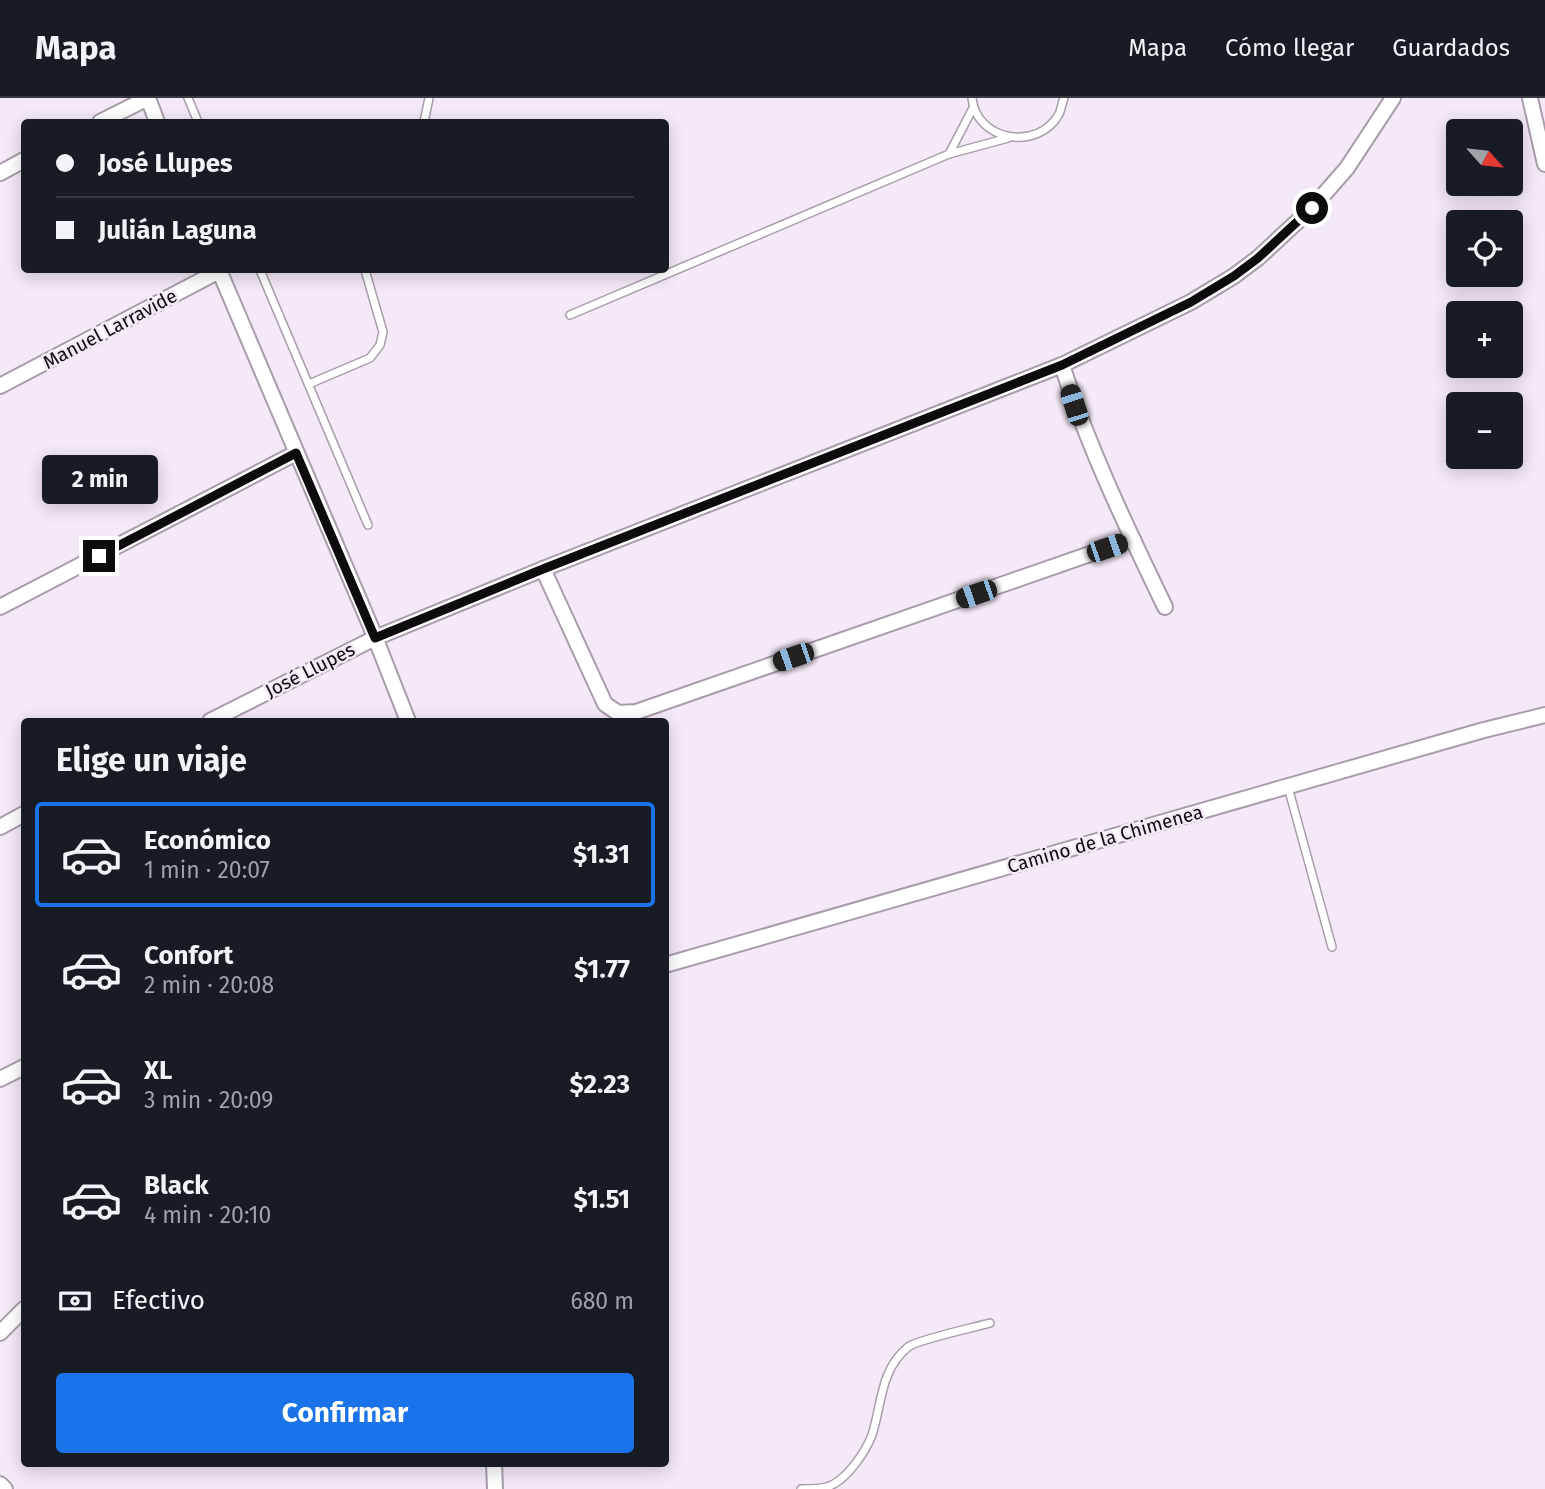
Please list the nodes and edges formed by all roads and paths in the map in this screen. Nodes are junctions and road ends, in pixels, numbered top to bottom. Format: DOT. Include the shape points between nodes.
graph roads {
  1 [pos="148,98"];
  2 [pos="188,98"];
  3 [pos="429,98"];
  4 [pos="972,98"];
  5 [pos="1064,98"];
  6 [pos="1393,98"];
  7 [pos="1530,98"];
  8 [pos="973,108"];
  9 [pos="106,119"];
  10 [pos="156,119"];
  11 [pos="197,119"];
  12 [pos="425,119"];
  13 [pos="1008,138"];
  14 [pos="949,154"];
  15 [pos="21,162"];
  16 [pos="1545,164"];
  17 [pos="0,173"];
  18 [pos="213,273"];
  19 [pos="220,273"];
  20 [pos="261,273"];
  21 [pos="366,273"];
  22 [pos="570,316"];
  23 [pos="1062,365"];
  24 [pos="309,384"];
  25 [pos="0,386"];
  26 [pos="296,453"];
  27 [pos="368,525"];
  28 [pos="1133,539"];
  29 [pos="543,569"];
  30 [pos="0,607"];
  31 [pos="1165,607"];
  32 [pos="375,638"];
  33 [pos="1545,715"];
  34 [pos="216,718"];
  35 [pos="407,718"];
  36 [pos="1287,786"];
  37 [pos="21,816"];
  38 [pos="0,827"];
  39 [pos="1332,947"];
  40 [pos="669,964"];
  41 [pos="21,1068"];
  42 [pos="0,1079"];
  43 [pos="21,1312"];
  44 [pos="990,1323"];
  45 [pos="0,1334"];
  46 [pos="494,1467"];
  47 [pos="842,1479"];
  48 [pos="0,1485"];
  49 [pos="5,1489"];
  50 [pos="495,1489"];
  51 [pos="801,1489"];
  52 [pos="845,1489"];
  1 -- 9 [label="street"];
  1 -- 10 [label="street"];
  2 -- 11 [label="lane"];
  3 -- 12 [label="lane"];
  4 -- 8 [label="lane"];
  5 -- 13 [label="lane" via="1059,114 1046,129 1028,138"];
  6 -- 23 [label="street, José Llupes" via="1347,168 1258,258 1191,302"];
  7 -- 16 [label="street"];
  8 -- 13 [label="lane" via="986,127"];
  8 -- 14 [label="lane"];
  13 -- 14 [label="lane"];
  14 -- 22 [label="lane"];
  15 -- 17 [label="street"];
  18 -- 25 [label="street, Manuel Larravide"];
  19 -- 26 [label="street"];
  20 -- 24 [label="lane"];
  21 -- 24 [label="lane" via="383,332 380,345 370,358"];
  23 -- 28 [label="street" via="1074,405"];
  23 -- 29 [label="street, José Llupes"];
  24 -- 27 [label="lane"];
  26 -- 30 [label="street"];
  26 -- 32 [label="street"];
  28 -- 29 [label="street" via="636,712 618,713 606,704"];
  28 -- 31 [label="street"];
  29 -- 32 [label="street, José Llupes"];
  32 -- 34 [label="street, José Llupes"];
  32 -- 35 [label="street"];
  33 -- 36 [label="street, Camino de la Chimenea"];
  36 -- 39 [label="lane"];
  36 -- 40 [label="street, Camino de la Chimenea"];
  37 -- 38 [label="street"];
  41 -- 42 [label="street"];
  43 -- 45 [label="street"];
  44 -- 47 [label="lane" via="909,1345 893,1364 881,1390 872,1436"];
  46 -- 50 [label="street"];
  47 -- 51 [label="lane" via="826,1488"];
  47 -- 52 [label="lane"];
  48 -- 49 [label="street"];
}
